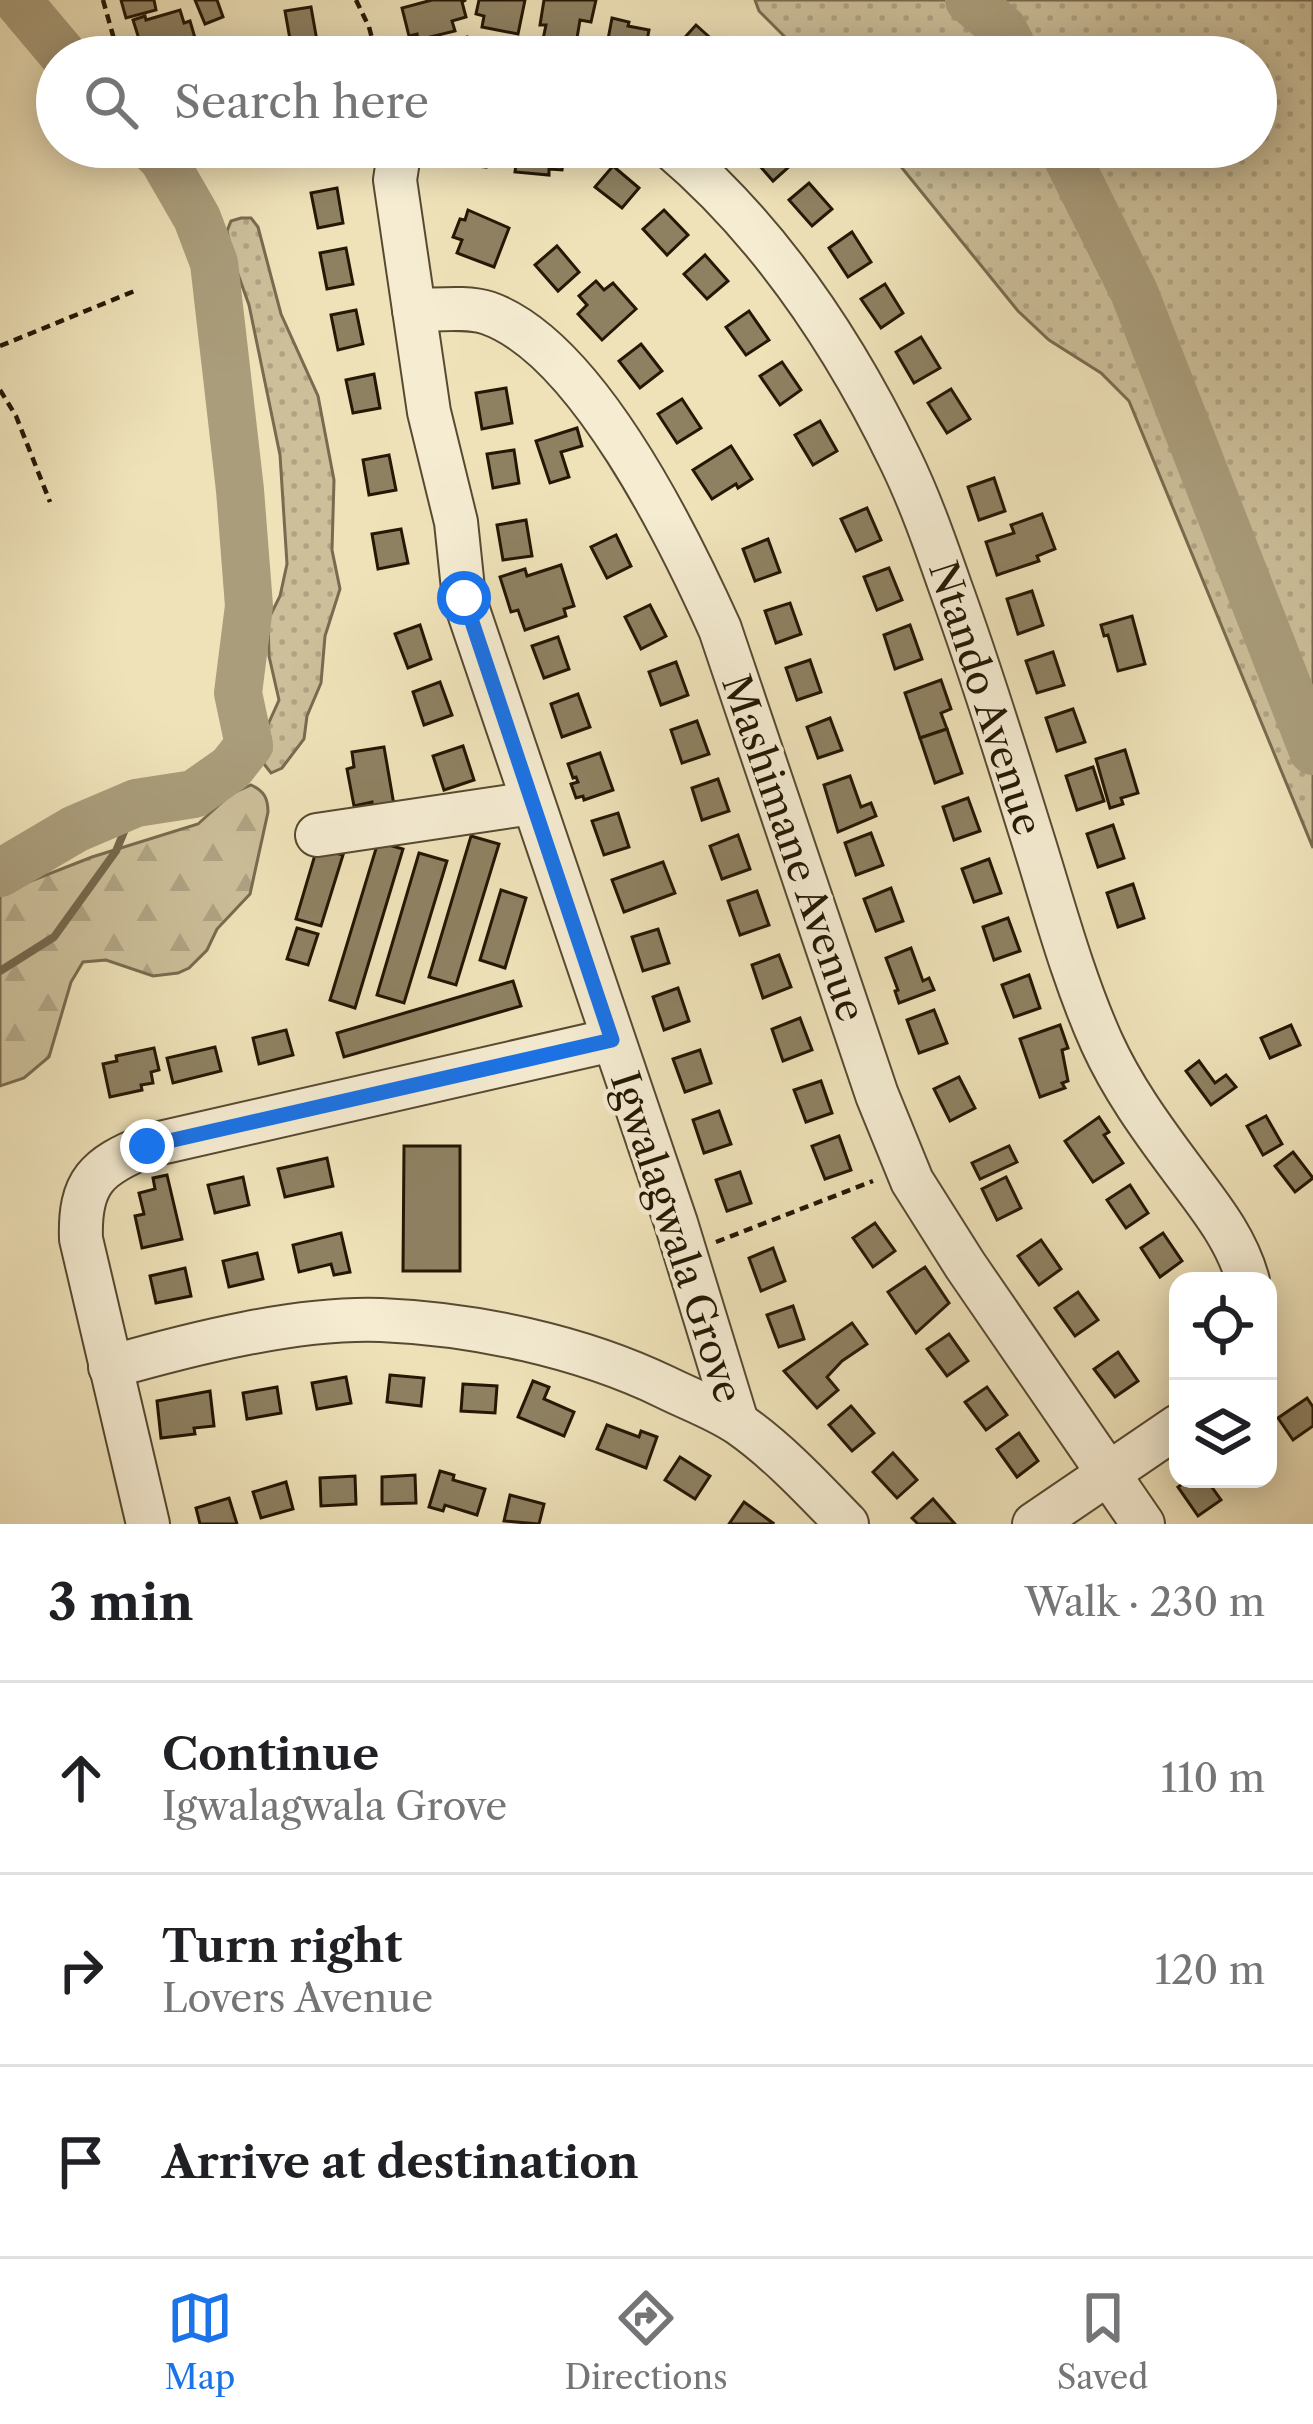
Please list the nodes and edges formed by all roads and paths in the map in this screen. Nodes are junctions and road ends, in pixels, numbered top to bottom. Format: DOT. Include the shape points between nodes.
graph roads {
  1 [pos="103,0"];
  2 [pos="356,0"];
  3 [pos="113,36"];
  4 [pos="371,36"];
  5 [pos="397,168"];
  6 [pos="692,168"];
  7 [pos="137,290"];
  8 [pos="414,310"];
  9 [pos="0,346"];
  10 [pos="0,390"];
  11 [pos="50,502"];
  12 [pos="532,803"];
  13 [pos="317,835"];
  14 [pos="612,1040"];
  15 [pos="906,1168"];
  16 [pos="685,1253"];
  17 [pos="1245,1272"];
  18 [pos="110,1367"];
  19 [pos="737,1422"];
  20 [pos="1169,1432"];
  21 [pos="1107,1474"];
  22 [pos="148,1524"];
  23 [pos="847,1524"];
  24 [pos="1034,1524"];
  25 [pos="1143,1524"];
  1 -- 3 [label="path"];
  2 -- 4 [label="path"];
  5 -- 8 [label="street, Igwalagwala Grove"];
  6 -- 17 [label="street, Ntando Avenue" via="798,287 901,461 976,658 1100,1040 1150,1127 1224,1226"];
  7 -- 9 [label="path"];
  8 -- 12 [label="street, Igwalagwala Grove" via="464,598"];
  8 -- 15 [label="street, Mashimane Avenue" via="484,311 532,340 566,368 656,501 720,629"];
  10 -- 11 [label="path"];
  12 -- 13 [label="street"];
  12 -- 14 [label="street, Igwalagwala Grove"];
  14 -- 16 [label="street, Igwalagwala Grove"];
  14 -- 18 [label="street" via="147,1146 106,1165 80,1213"];
  15 -- 16 [label="path"];
  15 -- 21 [label="street, Mashimane Avenue"];
  16 -- 19 [label="street, Igwalagwala Grove"];
  18 -- 19 [label="street" via="188,1345 379,1320 571,1350"];
  18 -- 22 [label="street"];
  19 -- 23 [label="street"];
  20 -- 21 [label="street"];
  21 -- 24 [label="street"];
  21 -- 25 [label="street, Mashimane Avenue"];
}
